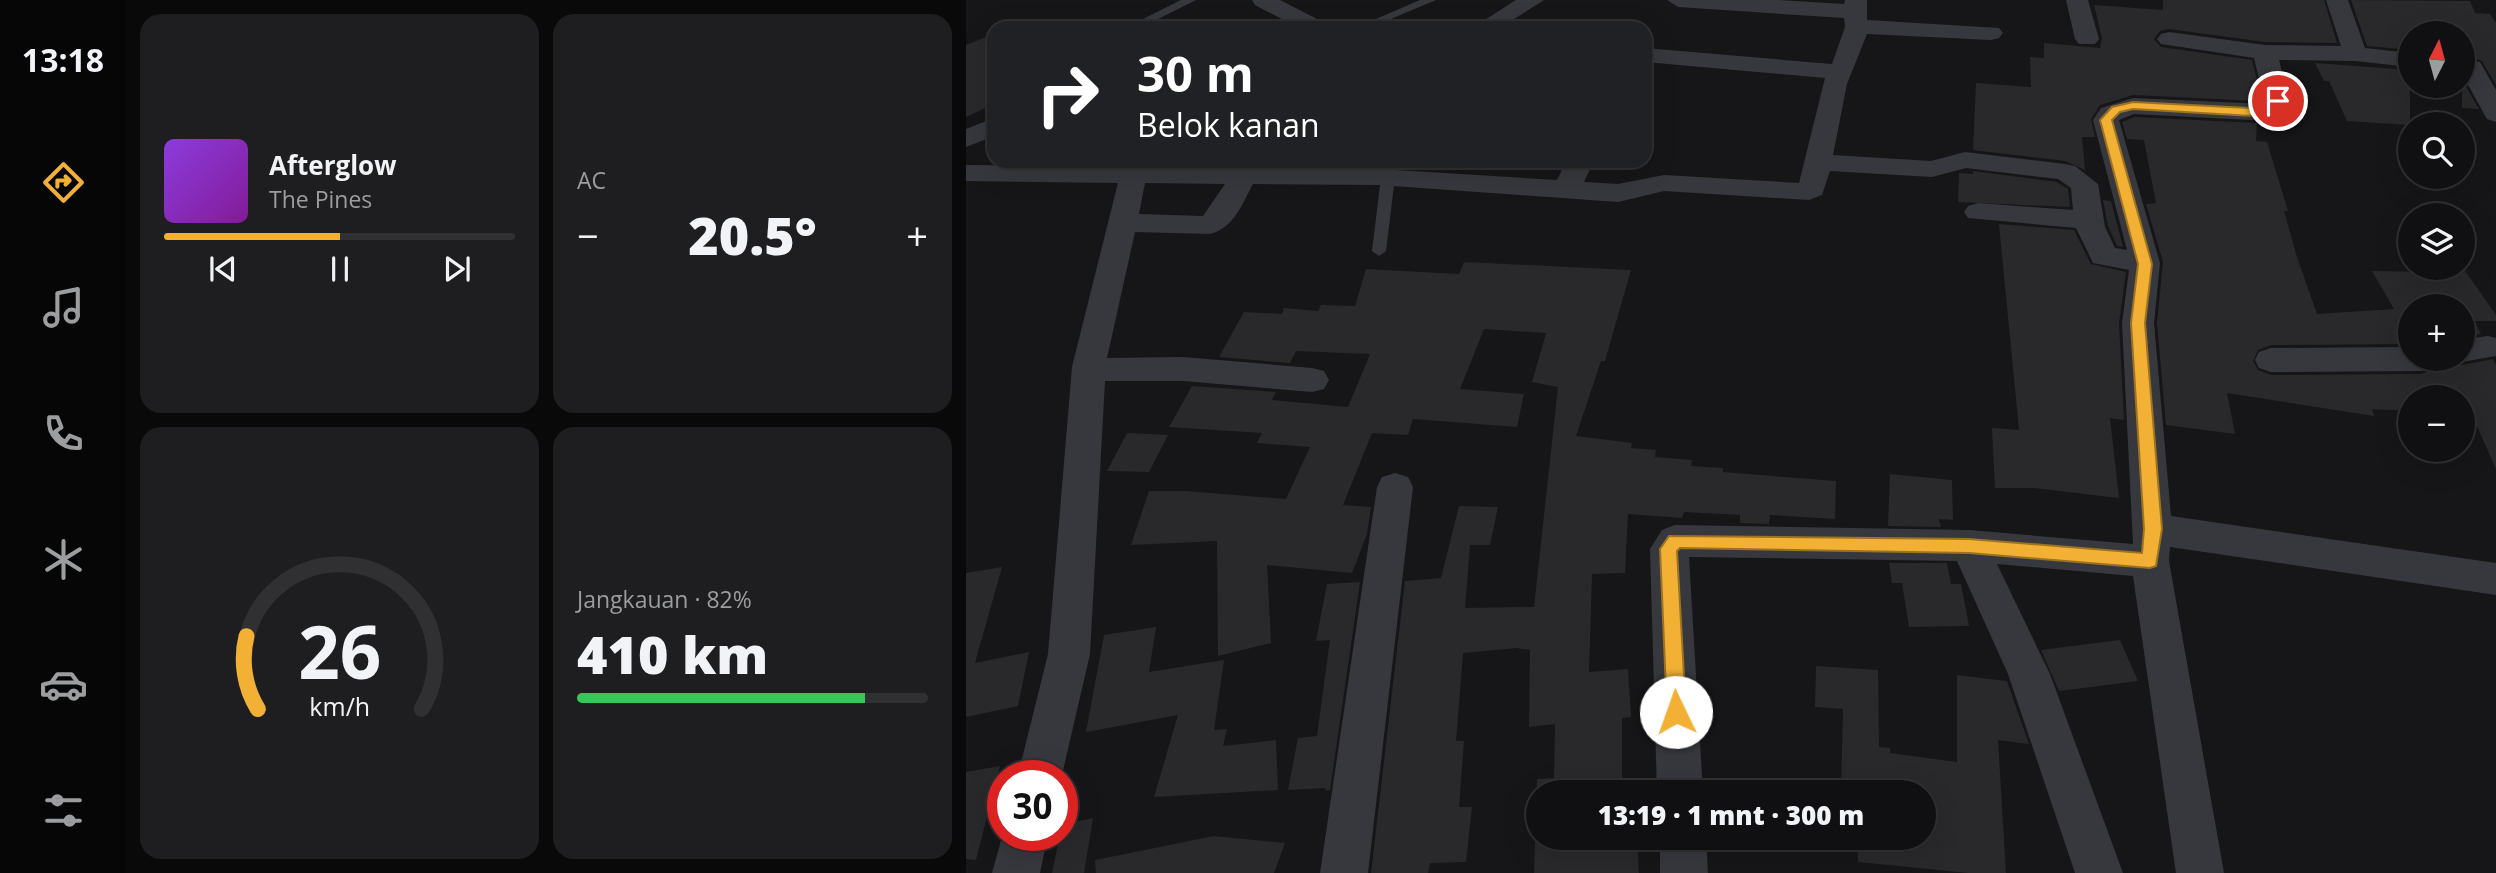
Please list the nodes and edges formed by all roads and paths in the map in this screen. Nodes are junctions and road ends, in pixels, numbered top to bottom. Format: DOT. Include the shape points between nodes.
graph roads {
  1 [pos="1190,0"];
  2 [pos="1263,0"];
  3 [pos="1430,0"];
  4 [pos="1534,0"];
  5 [pos="1678,0"];
  6 [pos="2077,0"];
  7 [pos="2337,0"];
  8 [pos="1746,2"];
  9 [pos="1855,13"];
  10 [pos="1382,19"];
  11 [pos="1146,21"];
  12 [pos="1304,21"];
  13 [pos="1495,21"];
  14 [pos="1991,33"];
  15 [pos="2087,39"];
  16 [pos="2169,39"];
  17 [pos="2265,51"];
  18 [pos="2355,54"];
  19 [pos="1652,56"];
  20 [pos="2398,59"];
  21 [pos="2477,67"];
  22 [pos="1840,72"];
  23 [pos="2496,114"];
  24 [pos="987,129"];
  25 [pos="966,139"];
  26 [pos="1818,162"];
  27 [pos="1577,168"];
  28 [pos="1380,172"];
  29 [pos="966,173"];
  30 [pos="1133,176"];
  31 [pos="1243,177"];
  32 [pos="1566,190"];
  33 [pos="1978,212"];
  34 [pos="2089,220"];
  35 [pos="1124,223"];
  36 [pos="1379,251"];
  37 [pos="2145,264"];
  38 [pos="2398,359"];
  39 [pos="2271,360"];
  40 [pos="1089,367"];
  41 [pos="1312,380"];
  42 [pos="1395,487"];
  43 [pos="2151,545"];
  44 [pos="1969,546"];
  45 [pos="2496,579"];
  46 [pos="1044,760"];
  47 [pos="1680,780"];
  48 [pos="1683,850"];
  49 [pos="1021,851"];
  50 [pos="1016,873"];
  51 [pos="1344,873"];
  52 [pos="1684,873"];
  53 [pos="2099,873"];
  54 [pos="2200,873"];
  1 -- 11 [label="lane"];
  2 -- 12 [label="street"];
  3 -- 10 [label="lane"];
  4 -- 13 [label="street"];
  5 -- 8 [label="street"];
  6 -- 15 [label="street"];
  7 -- 18 [label="street"];
  8 -- 9 [label="street"];
  9 -- 14 [label="street"];
  9 -- 22 [label="street"];
  16 -- 17 [label="street"];
  17 -- 18 [label="street"];
  17 -- 37 [label="street" via="2278,101 2270,113 2133,106 2110,113 2106,120"];
  18 -- 20 [label="street"];
  19 -- 22 [label="street"];
  21 -- 23 [label="street"];
  22 -- 26 [label="street"];
  24 -- 25 [label="street"];
  26 -- 32 [label="street" via="1809,191 1664,183 1618,192"];
  26 -- 34 [label="street" via="1932,169 1965,160 2065,172 2084,184"];
  27 -- 32 [label="street"];
  28 -- 31 [label="street"];
  28 -- 32 [label="street"];
  28 -- 36 [label="lane"];
  29 -- 30 [label="street"];
  30 -- 31 [label="street"];
  30 -- 35 [label="street"];
  31 -- 35 [label="street" via="1221,216 1210,225"];
  33 -- 34 [label="street"];
  34 -- 37 [label="street" via="2105,256"];
  35 -- 40 [label="street"];
  37 -- 43 [label="street" via="2138,323"];
  38 -- 39 [label="street"];
  40 -- 41 [label="street"];
  40 -- 46 [label="street" via="1069,654"];
  42 -- 51 [label="street"];
  43 -- 44 [label="street"];
  43 -- 45 [label="street"];
  43 -- 54 [label="street"];
  44 -- 47 [label="street" via="1675,541 1668,549"];
  44 -- 53 [label="street" via="2028,674"];
  48 -- 52 [label="street"];
  49 -- 50 [label="street"];
}
